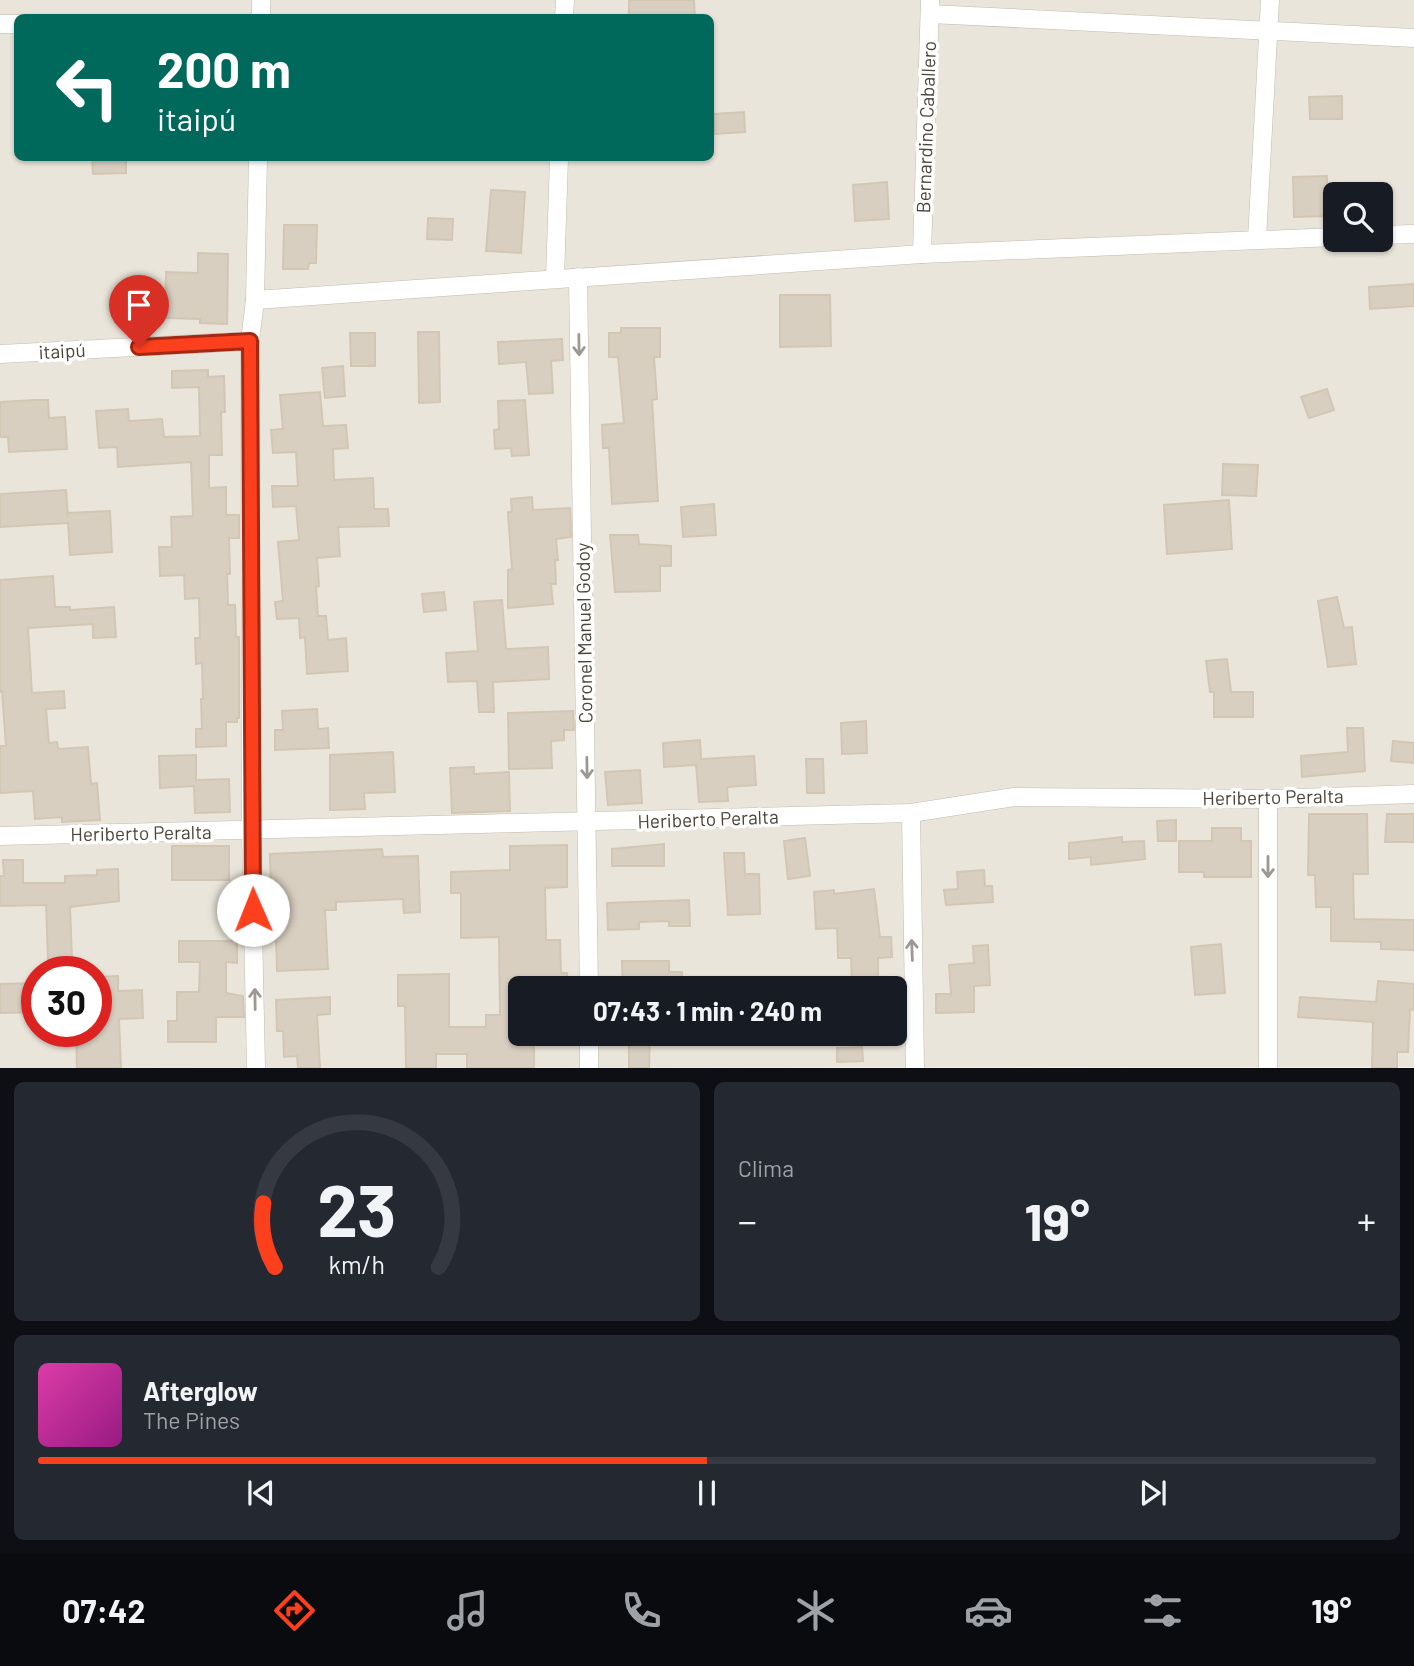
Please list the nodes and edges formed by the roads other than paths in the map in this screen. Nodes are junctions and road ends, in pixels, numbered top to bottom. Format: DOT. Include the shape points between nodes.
graph roads {
  1 [pos="1270,0"];
  2 [pos="930,7"];
  3 [pos="1268,30"];
  4 [pos="1414,38"];
  5 [pos="258,161"];
  6 [pos="559,161"];
  7 [pos="1414,234"];
  8 [pos="1393,235"];
  9 [pos="1323,237"];
  10 [pos="1257,239"];
  11 [pos="922,254"];
  12 [pos="578,277"];
  13 [pos="555,278"];
  14 [pos="255,300"];
  15 [pos="250,341"];
  16 [pos="0,354"];
  17 [pos="1414,794"];
  18 [pos="1268,799"];
  19 [pos="911,813"];
  20 [pos="588,822"];
  21 [pos="251,831"];
  22 [pos="0,836"];
  23 [pos="589,976"];
  24 [pos="589,1046"];
  25 [pos="256,1068"];
  26 [pos="589,1068"];
  27 [pos="915,1068"];
  28 [pos="1268,1068"];
  1 -- 3 [label="street"];
  2 -- 3 [label="street"];
  2 -- 11 [label="street, Bernardino Caballero"];
  3 -- 4 [label="street"];
  3 -- 10 [label="street"];
  5 -- 14 [label="street"];
  6 -- 13 [label="street"];
  7 -- 8 [label="street"];
  9 -- 10 [label="street"];
  10 -- 11 [label="street"];
  11 -- 12 [label="street"];
  12 -- 13 [label="street"];
  12 -- 20 [label="street, Coronel Manuel Godoy, one-way"];
  13 -- 14 [label="street"];
  14 -- 15 [label="street"];
  15 -- 16 [label="street, itaipú"];
  15 -- 21 [label="street"];
  17 -- 18 [label="street, Heriberto Peralta"];
  18 -- 19 [label="street, Heriberto Peralta" via="1014,797"];
  18 -- 28 [label="street, one-way"];
  19 -- 20 [label="street, Heriberto Peralta"];
  27 -- 19 [label="street, one-way"];
  20 -- 21 [label="street, Heriberto Peralta"];
  20 -- 23 [label="street, Coronel Manuel Godoy"];
  21 -- 22 [label="street, Heriberto Peralta"];
  25 -- 21 [label="street, one-way"];
  24 -- 26 [label="street"];
}
